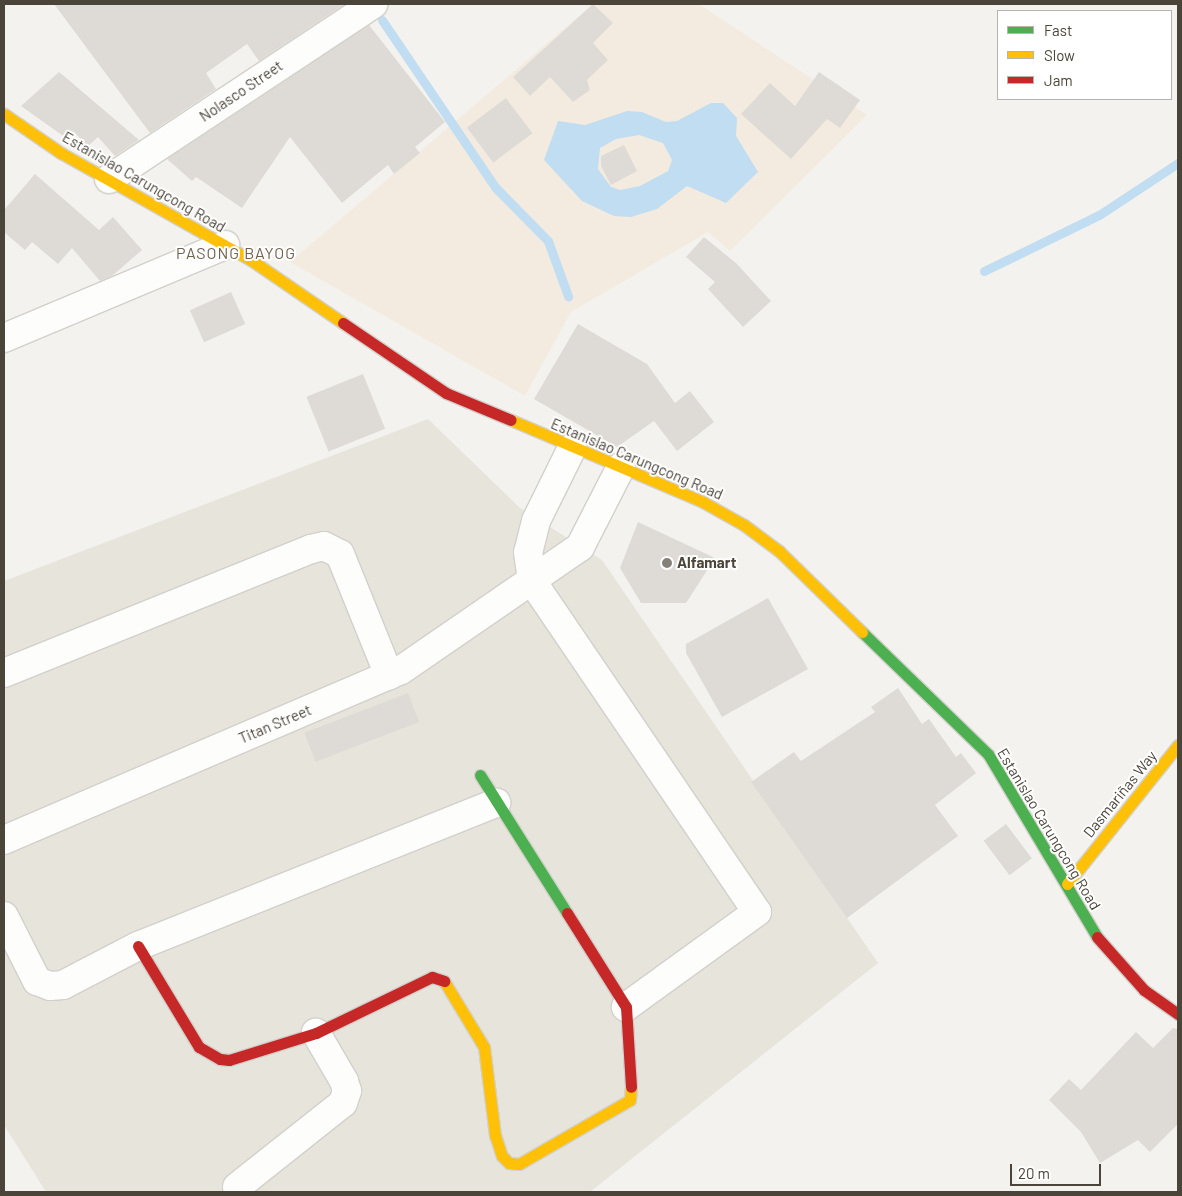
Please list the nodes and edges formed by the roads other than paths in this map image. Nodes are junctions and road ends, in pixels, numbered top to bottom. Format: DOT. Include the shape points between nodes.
graph roads {
  1 [pos="373,4"];
  2 [pos="4,114"];
  3 [pos="109,179"];
  4 [pos="225,245"];
  5 [pos="4,338"];
  6 [pos="572,448"];
  7 [pos="621,467"];
  8 [pos="532,581"];
  9 [pos="4,673"];
  10 [pos="389,675"];
  11 [pos="1178,745"];
  12 [pos="480,775"];
  13 [pos="496,803"];
  14 [pos="4,840"];
  15 [pos="1067,884"];
  16 [pos="4,916"];
  17 [pos="138,946"];
  18 [pos="626,1007"];
  19 [pos="1178,1014"];
  20 [pos="316,1032"];
  21 [pos="237,1187"];
  1 -- 3 [label="street, Nolasco Street"];
  2 -- 3 [label="street, Estanislao Carungcong Road" via="61,153"];
  3 -- 4 [label="street, Estanislao Carungcong Road"];
  4 -- 5 [label="street"];
  4 -- 6 [label="street, Estanislao Carungcong Road" via="446,393"];
  6 -- 7 [label="street, Estanislao Carungcong Road"];
  6 -- 8 [label="street" via="536,520 528,552"];
  7 -- 8 [label="street, Titan Street" via="580,546"];
  7 -- 15 [label="street, Estanislao Carungcong Road" via="703,502 744,525 779,551 988,754"];
  8 -- 10 [label="street, Titan Street"];
  8 -- 18 [label="street" via="757,912"];
  9 -- 10 [label="street" via="324,546 340,554"];
  10 -- 14 [label="street, Titan Street"];
  11 -- 15 [label="street, Dasmariñas Way"];
  12 -- 13 [label="street"];
  13 -- 17 [label="street"];
  13 -- 18 [label="street"];
  15 -- 19 [label="street, Estanislao Carungcong Road" via="1103,948 1120,970"];
  16 -- 17 [label="street" via="37,981 50,986 63,985"];
  17 -- 20 [label="street" via="182,1021 206,1053 229,1060"];
  18 -- 20 [label="street" via="632,1081 630,1100 519,1164 509,1163 502,1156 495,1135 484,1047 445,982 439,978 432,977"];
  20 -- 21 [label="street" via="344,1081 347,1092 343,1103"];
}
